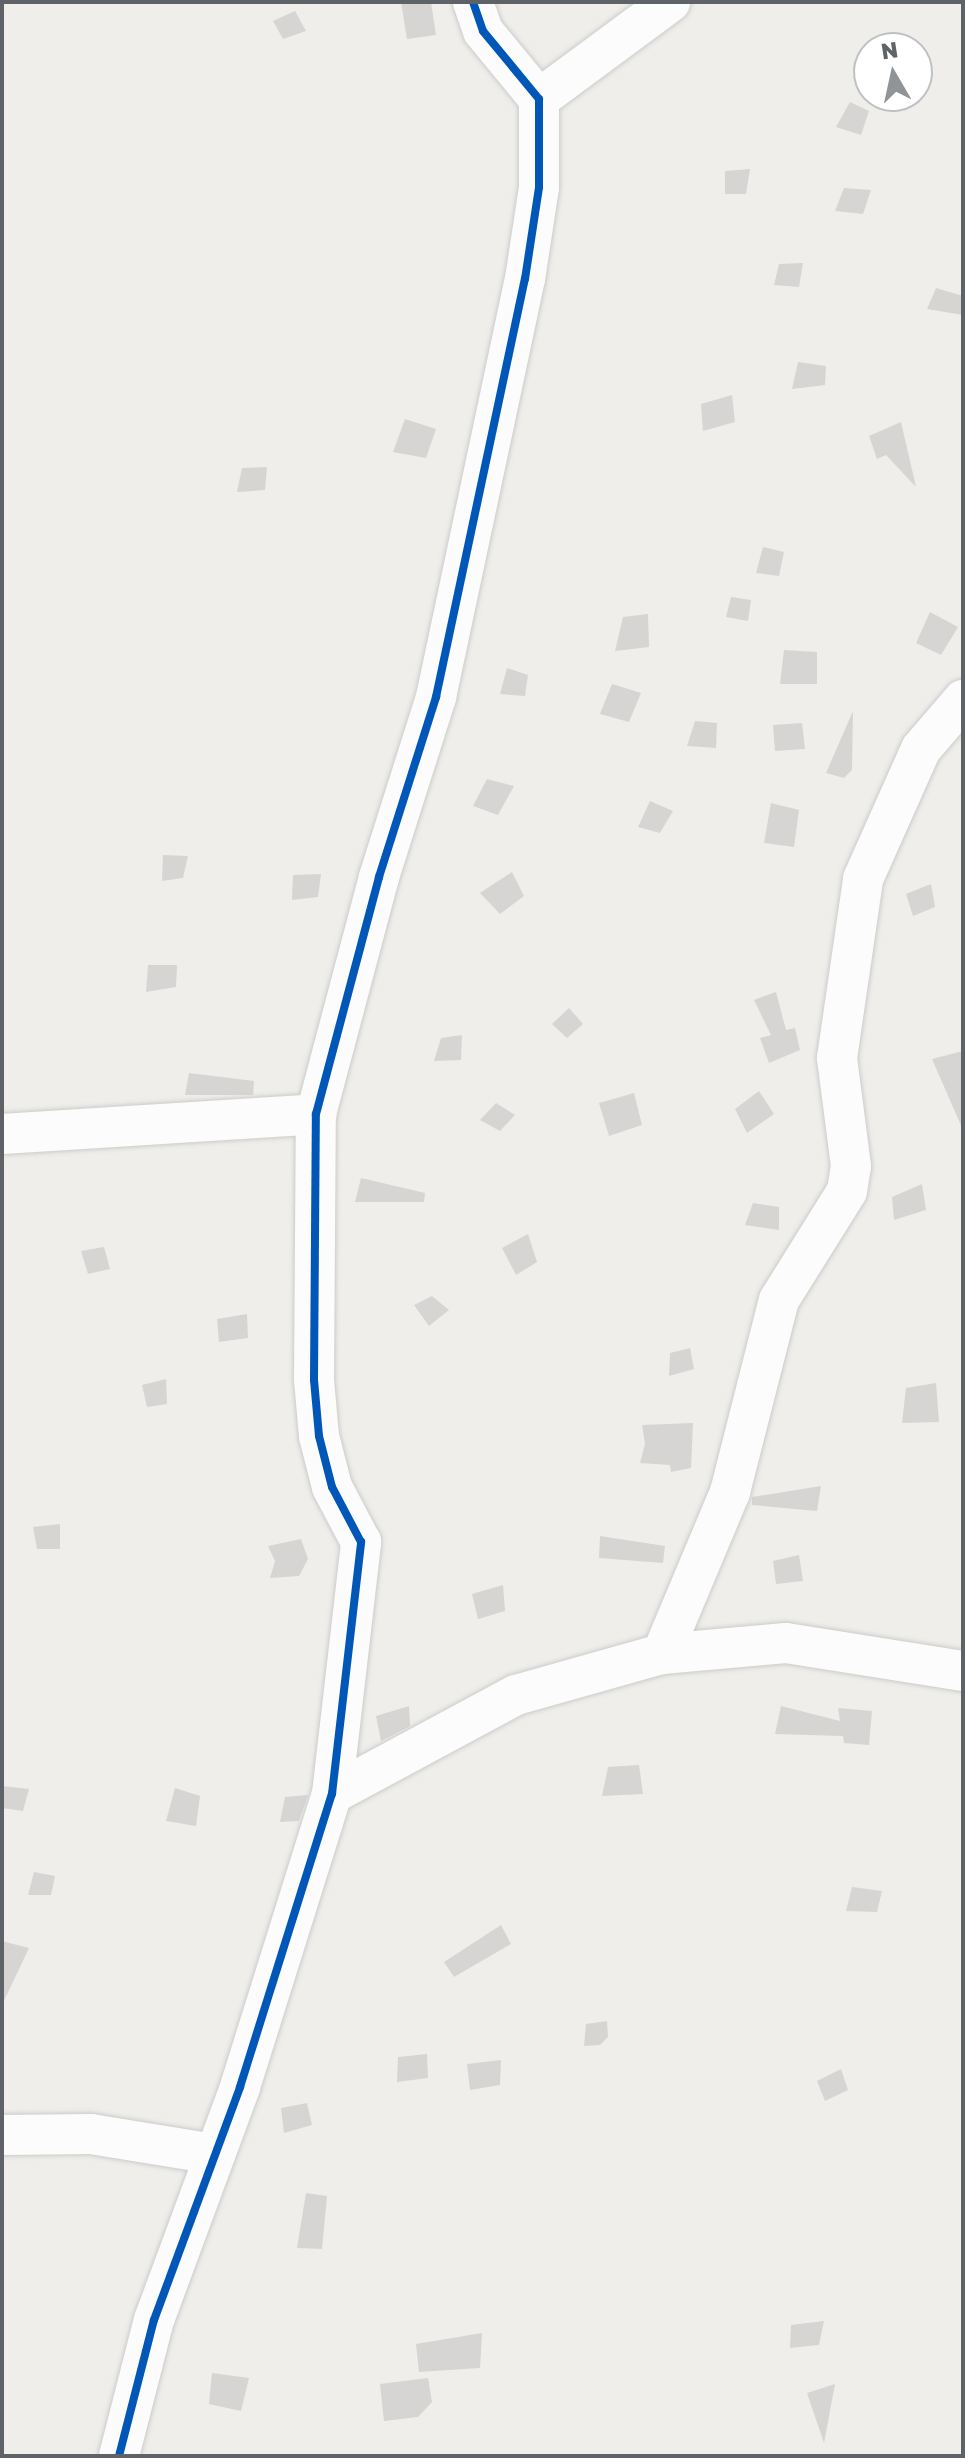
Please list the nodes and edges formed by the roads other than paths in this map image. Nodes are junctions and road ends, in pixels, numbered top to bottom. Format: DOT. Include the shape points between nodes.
graph roads {
  1 [pos="473,2"];
  2 [pos="670,2"];
  3 [pos="539,99"];
  4 [pos="963,700"];
  5 [pos="316,1114"];
  6 [pos="2,1134"];
  7 [pos="662,1654"];
  8 [pos="963,1671"];
  9 [pos="332,1794"];
  10 [pos="2,2135"];
  11 [pos="215,2154"];
  12 [pos="119,2456"];
  1 -- 3 [label="street" via="483,31"];
  2 -- 3 [label="street"];
  3 -- 5 [label="street" via="539,187 525,279 436,697 379,877"];
  4 -- 7 [label="street" via="921,749 863,879 837,1058 851,1166 847,1191 779,1300 730,1492"];
  5 -- 6 [label="street"];
  5 -- 9 [label="street" via="314,1380 319,1436 332,1487 361,1542"];
  7 -- 8 [label="street" via="786,1643"];
  7 -- 9 [label="street" via="516,1695"];
  9 -- 11 [label="street"];
  10 -- 11 [label="street" via="91,2134"];
  11 -- 12 [label="street" via="154,2320"];
}
